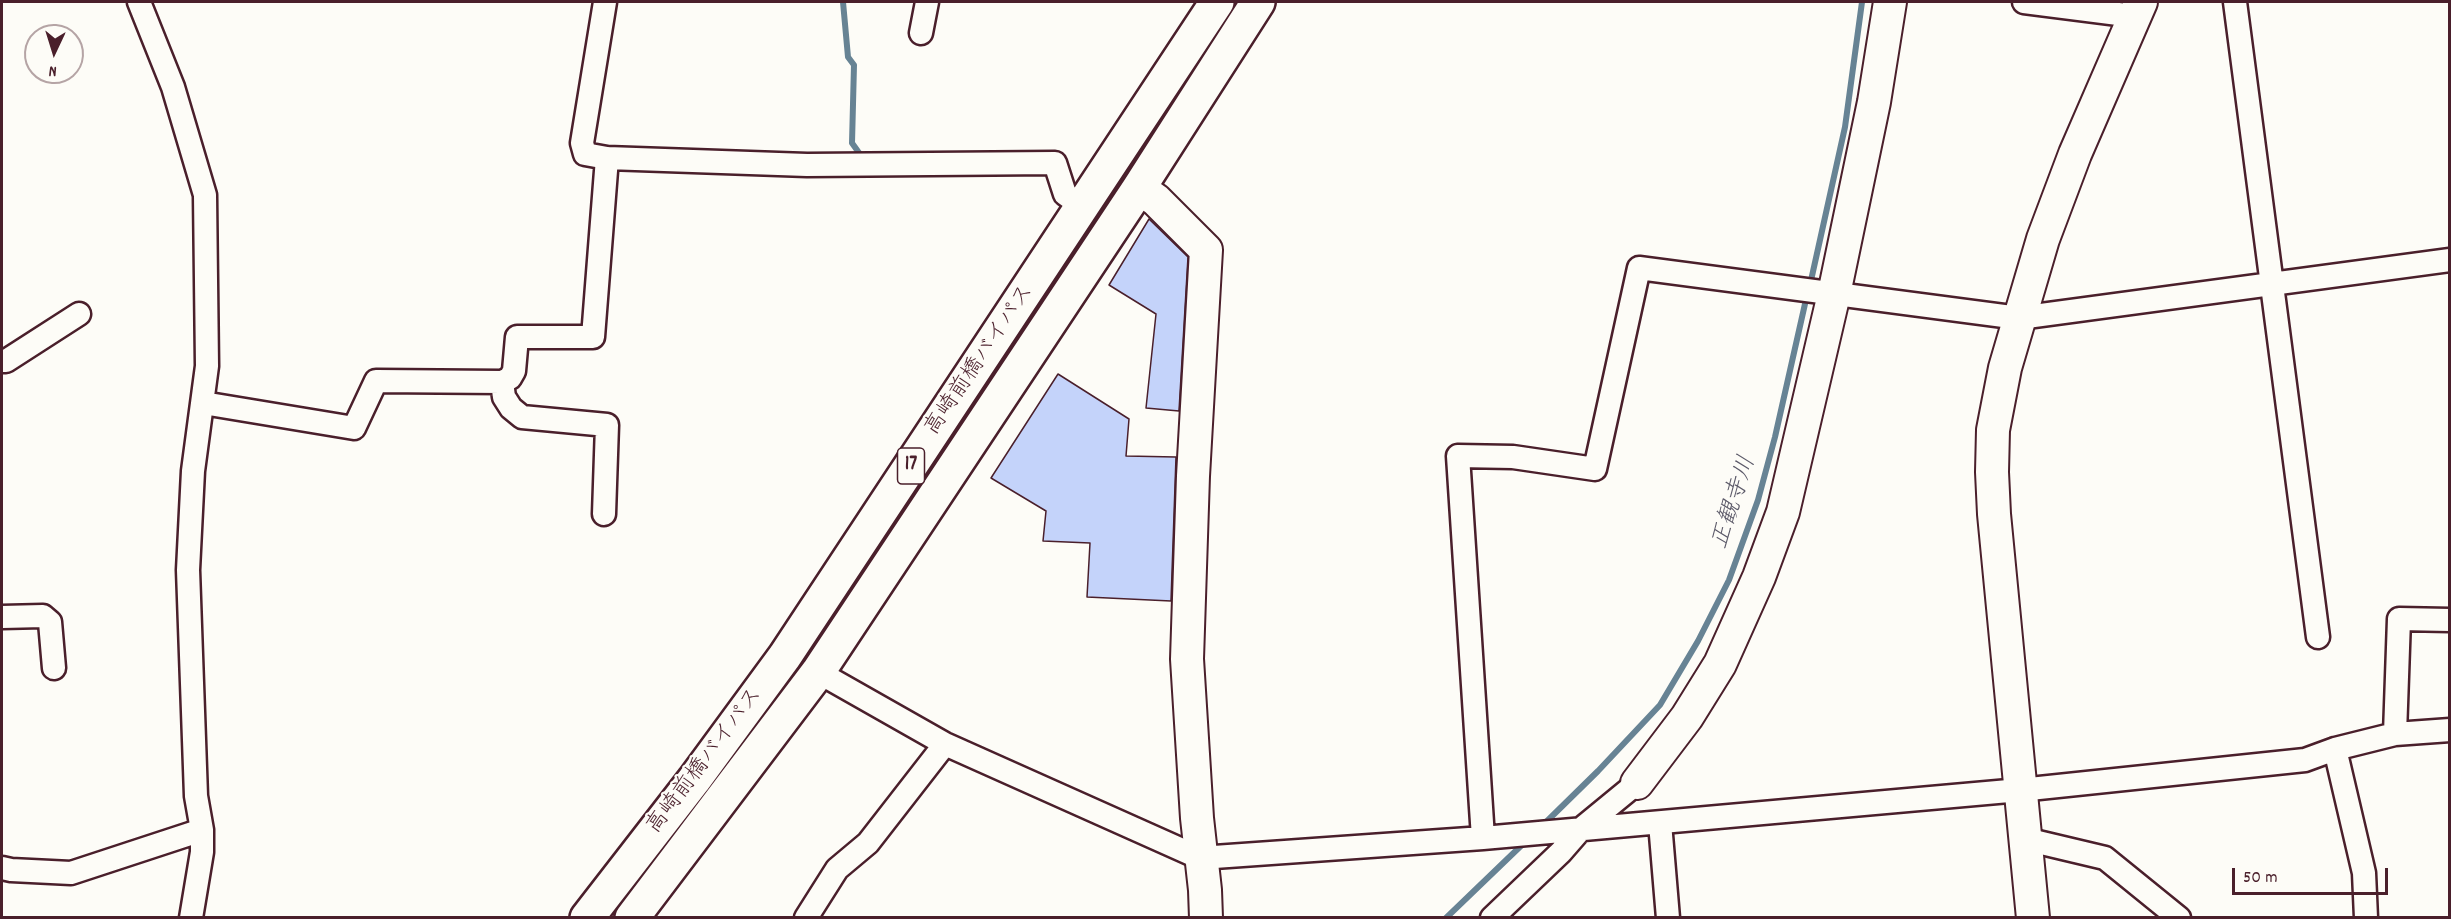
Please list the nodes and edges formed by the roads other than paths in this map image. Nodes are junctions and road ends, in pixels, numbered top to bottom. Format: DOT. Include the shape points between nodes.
graph roads {
  1 [pos="139,2"];
  2 [pos="605,2"];
  3 [pos="927,2"];
  4 [pos="1218,2"];
  5 [pos="1258,2"];
  6 [pos="1890,2"];
  7 [pos="2024,2"];
  8 [pos="2235,2"];
  9 [pos="2138,9"];
  10 [pos="921,33"];
  11 [pos="607,158"];
  12 [pos="1139,188"];
  13 [pos="1083,207"];
  14 [pos="2450,260"];
  15 [pos="2274,284"];
  16 [pos="1834,294"];
  17 [pos="79,314"];
  18 [pos="2019,318"];
  19 [pos="2,361"];
  20 [pos="502,382"];
  21 [pos="203,403"];
  22 [pos="604,514"];
  23 [pos="2,617"];
  24 [pos="2450,620"];
  25 [pos="2318,637"];
  26 [pos="54,668"];
  27 [pos="818,672"];
  28 [pos="2450,730"];
  29 [pos="2395,734"];
  30 [pos="945,744"];
  31 [pos="2335,749"];
  32 [pos="1637,783"];
  33 [pos="2020,790"];
  34 [pos="1660,823"];
  35 [pos="1629,825"];
  36 [pos="1581,829"];
  37 [pos="202,830"];
  38 [pos="1483,838"];
  39 [pos="2025,838"];
  40 [pos="1200,858"];
  41 [pos="2,868"];
  42 [pos="190,918"];
  43 [pos="588,918"];
  44 [pos="632,918"];
  45 [pos="806,918"];
  46 [pos="1206,918"];
  47 [pos="1492,918"];
  48 [pos="1668,918"];
  49 [pos="2033,918"];
  50 [pos="2179,918"];
  51 [pos="2366,918"];
  1 -- 21 [label="street" via="173,87 205,195 207,366"];
  2 -- 11 [label="street" via="582,143 585,154"];
  3 -- 10 [label="street"];
  4 -- 13 [label="highway, 高崎前橋バイパス / 17"];
  5 -- 12 [label="highway, 高崎前橋バイパス / 17"];
  6 -- 16 [label="street" via="1874,102"];
  7 -- 9 [label="street"];
  8 -- 15 [label="street"];
  9 -- 18 [label="street" via="2075,154"];
  11 -- 13 [label="street" via="807,165 1055,163 1065,195"];
  11 -- 20 [label="street" via="593,337 517,337 514,371"];
  12 -- 27 [label="highway, 高崎前橋バイパス / 17"];
  12 -- 40 [label="street" via="1206,250 1187,659"];
  13 -- 43 [label="highway, 高崎前橋バイパス / 17" via="785,656"];
  14 -- 15 [label="street"];
  15 -- 18 [label="street"];
  15 -- 25 [label="street"];
  16 -- 18 [label="street"];
  16 -- 32 [label="street" via="1783,512 1759,577 1720,663 1687,717"];
  16 -- 38 [label="street" via="1639,268 1595,469 1513,457 1458,456"];
  17 -- 19 [label="street"];
  18 -- 33 [label="street" via="1998,400 1992,472"];
  20 -- 21 [label="street" via="376,381 354,428"];
  20 -- 22 [label="street" via="504,397 522,417 607,425"];
  21 -- 37 [label="street" via="193,471 188,570 196,796"];
  23 -- 26 [label="street" via="43,616 50,622"];
  24 -- 29 [label="street" via="2399,619"];
  27 -- 30 [label="street"];
  27 -- 44 [label="highway, 高崎前橋バイパス / 17"];
  28 -- 29 [label="street"];
  29 -- 31 [label="street"];
  30 -- 40 [label="street"];
  30 -- 45 [label="street" via="868,843 837,869"];
  31 -- 33 [label="street" via="2305,760"];
  31 -- 51 [label="street" via="2364,873"];
  32 -- 35 [label="street" via="1628,806"];
  32 -- 36 [label="street"];
  33 -- 34 [label="street"];
  33 -- 39 [label="street"];
  34 -- 35 [label="street"];
  34 -- 48 [label="street"];
  35 -- 36 [label="street"];
  36 -- 38 [label="street"];
  36 -- 47 [label="street"];
  37 -- 41 [label="street" via="71,873"];
  37 -- 42 [label="street"];
  38 -- 40 [label="street"];
  39 -- 49 [label="street"];
  39 -- 50 [label="street" via="2105,858"];
  40 -- 46 [label="street"];
}
